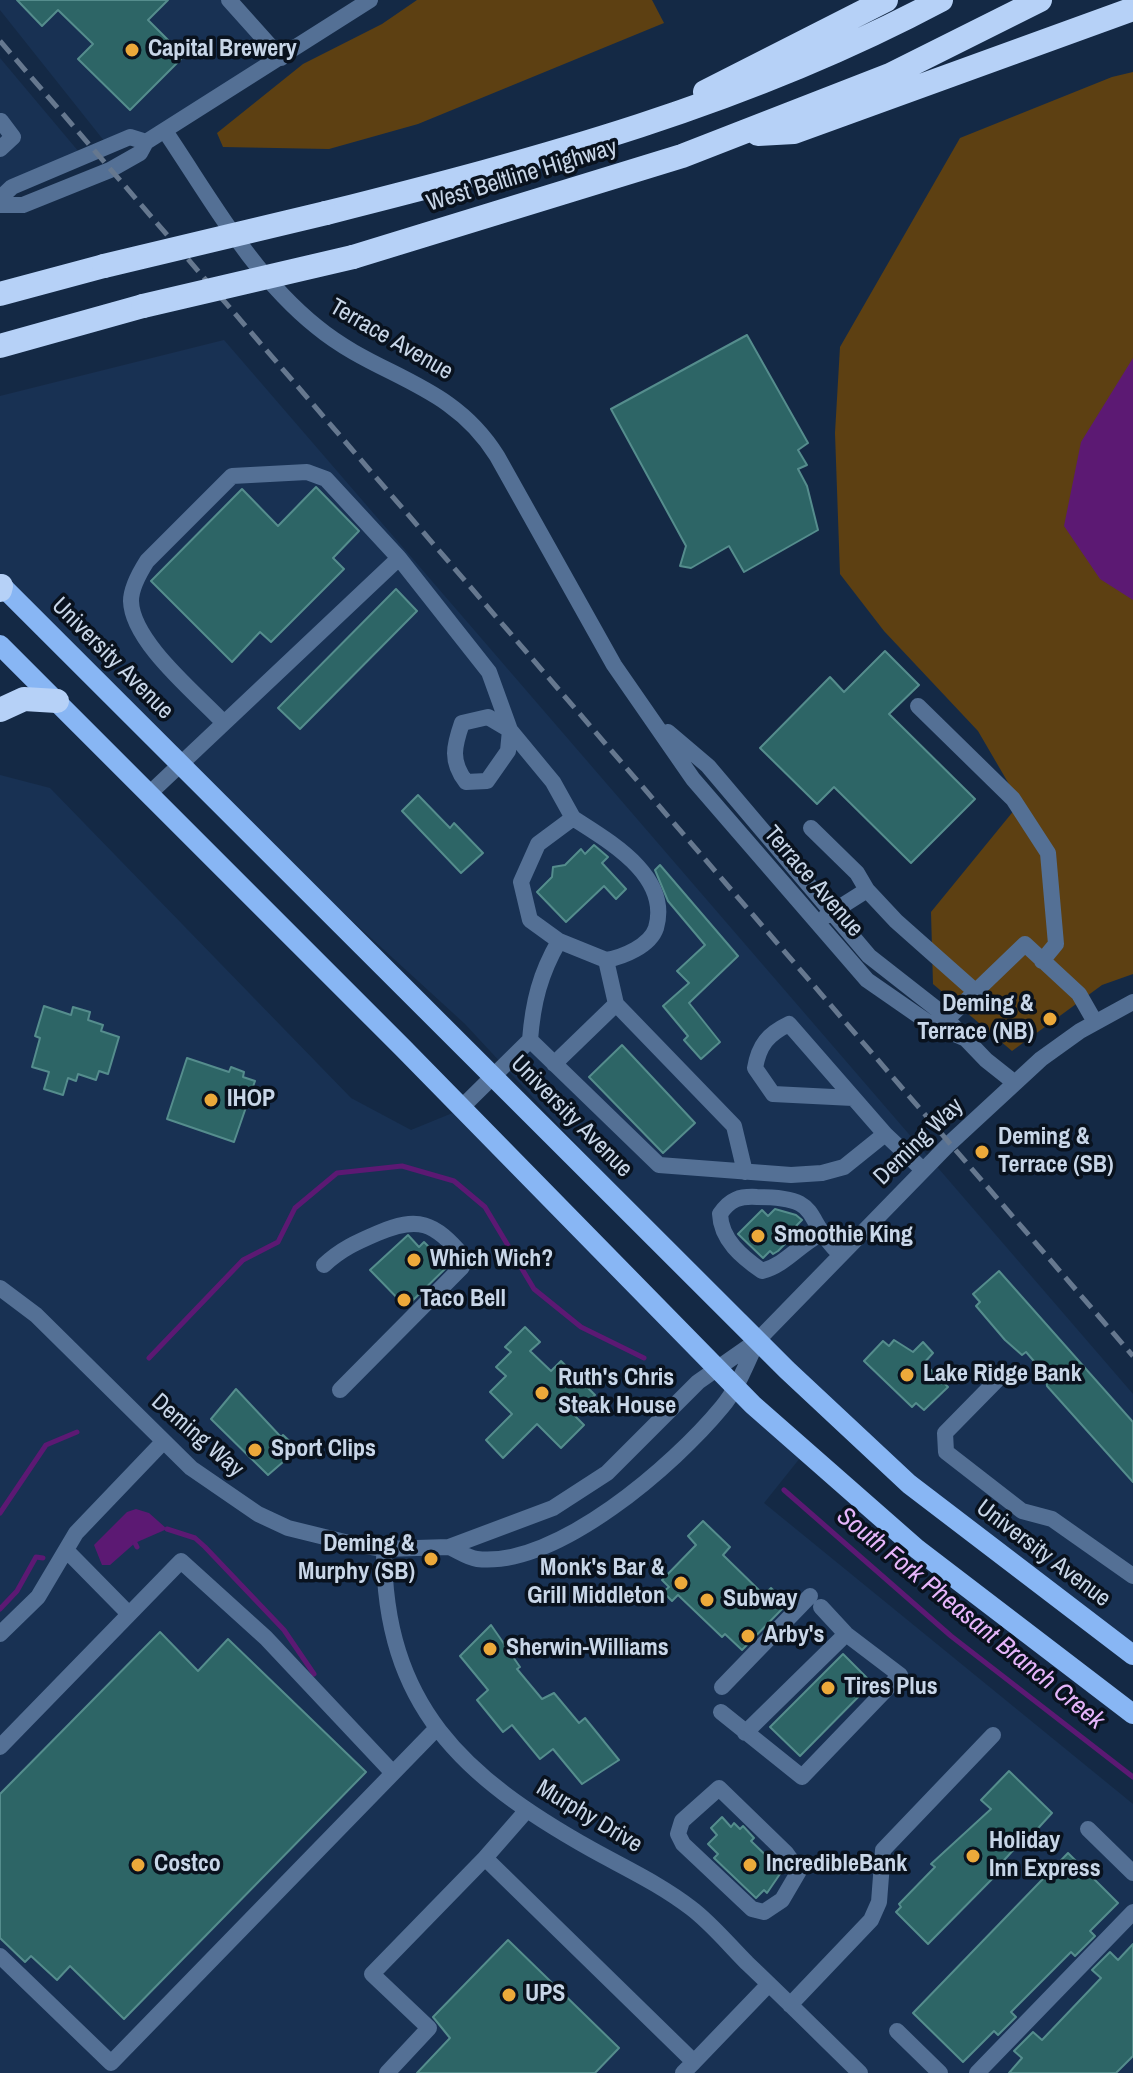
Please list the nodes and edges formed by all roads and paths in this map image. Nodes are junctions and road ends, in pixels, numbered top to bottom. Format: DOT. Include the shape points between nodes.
graph roads {
  1 [pos="230,0"];
  2 [pos="370,0"];
  3 [pos="886,0"];
  4 [pos="941,0"];
  5 [pos="1040,0"];
  6 [pos="1133,9"];
  7 [pos="281,58"];
  8 [pos="1,121"];
  9 [pos="638,126"];
  10 [pos="165,131"];
  11 [pos="736,135"];
  12 [pos="146,142"];
  13 [pos="0,149"];
  14 [pos="0,198"];
  15 [pos="0,205"];
  16 [pos="0,294"];
  17 [pos="0,346"];
  18 [pos="399,558"];
  19 [pos="0,586"];
  20 [pos="0,645"];
  21 [pos="57,701"];
  22 [pos="918,706"];
  23 [pos="0,710"];
  24 [pos="655,720"];
  25 [pos="224,723"];
  26 [pos="181,763"];
  27 [pos="150,793"];
  28 [pos="573,818"];
  29 [pos="811,828"];
  30 [pos="867,890"];
  31 [pos="831,911"];
  32 [pos="817,924"];
  33 [pos="559,941"];
  34 [pos="606,960"];
  35 [pos="1042,961"];
  36 [pos="976,992"];
  37 [pos="1133,1002"];
  38 [pos="616,1004"];
  39 [pos="947,1019"];
  40 [pos="1095,1022"];
  41 [pos="966,1039"];
  42 [pos="530,1040"];
  43 [pos="554,1064"];
  44 [pos="494,1076"];
  45 [pos="1015,1083"];
  46 [pos="853,1098"];
  47 [pos="462,1107"];
  48 [pos="885,1134"];
  49 [pos="923,1170"];
  50 [pos="745,1172"];
  51 [pos="819,1235"];
  52 [pos="840,1254"];
  53 [pos="324,1265"];
  54 [pos="0,1288"];
  55 [pos="758,1340"];
  56 [pos="718,1369"];
  57 [pos="1000,1377"];
  58 [pos="735,1387"];
  59 [pos="340,1390"];
  60 [pos="163,1442"];
  61 [pos="449,1547"];
  62 [pos="384,1549"];
  63 [pos="66,1550"];
  64 [pos="1133,1576"];
  65 [pos="129,1614"];
  66 [pos="0,1634"];
  67 [pos="846,1634"];
  68 [pos="1133,1655"];
  69 [pos="722,1687"];
  70 [pos="721,1712"];
  71 [pos="1133,1714"];
  72 [pos="436,1729"];
  73 [pos="745,1733"];
  74 [pos="993,1735"];
  75 [pos="0,1747"];
  76 [pos="393,1773"];
  77 [pos="527,1810"];
  78 [pos="682,1821"];
  79 [pos="1088,1829"];
  80 [pos="485,1858"];
  81 [pos="1133,1873"];
  82 [pos="1133,1912"];
  83 [pos="0,1956"];
  84 [pos="769,1984"];
  85 [pos="790,2005"];
  86 [pos="897,2031"];
  87 [pos="688,2067"];
  88 [pos="387,2073"];
  89 [pos="860,2073"];
  90 [pos="940,2073"];
  91 [pos="977,2073"];
  1 -- 7 [label="street"];
  2 -- 7 [label="street"];
  3 -- 9 [label="highway"];
  4 -- 9 [label="highway, West Beltline Highway" via="772,80"];
  5 -- 11 [label="highway, West Beltline Highway" via="890,75"];
  6 -- 11 [label="highway" via="794,132"];
  7 -- 10 [label="street"];
  8 -- 13 [label="street" via="13,137"];
  9 -- 16 [label="highway, West Beltline Highway, bridge" via="492,171"];
  10 -- 12 [label="street"];
  10 -- 24 [label="street, Terrace Avenue" via="229,229 313,324 349,349 429,389 476,427 614,665"];
  11 -- 17 [label="highway, West Beltline Highway, bridge" via="353,257"];
  12 -- 14 [label="street" via="130,137 12,187"];
  12 -- 15 [label="street" via="140,153 110,170 23,205"];
  18 -- 25 [label="street"];
  18 -- 25 [label="street" via="326,479 307,472 232,476 147,561 131,600 148,644"];
  18 -- 28 [label="street" via="489,672 510,730 553,782"];
  19 -- 26 [label="main road, University Avenue"];
  20 -- 21 [label="main road"];
  21 -- 23 [label="highway" via="24,699"];
  21 -- 27 [label="main road"];
  22 -- 35 [label="street" via="1013,799 1048,853 1056,944"];
  24 -- 31 [label="street, Terrace Avenue" via="708,766"];
  24 -- 32 [label="street, Terrace Avenue" via="693,779"];
  25 -- 26 [label="street"];
  26 -- 27 [label="street"];
  26 -- 44 [label="main road, University Avenue"];
  27 -- 47 [label="main road"];
  28 -- 33 [label="street" via="538,844 521,882 530,920"];
  28 -- 34 [label="street" via="621,850 656,891 661,910 654,934 626,956"];
  29 -- 30 [label="street"];
  30 -- 31 [label="street"];
  30 -- 36 [label="street"];
  31 -- 32 [label="street"];
  31 -- 39 [label="street, Terrace Avenue" via="881,967"];
  32 -- 41 [label="street, Terrace Avenue" via="886,996"];
  33 -- 34 [label="street"];
  33 -- 42 [label="street" via="541,972"];
  34 -- 38 [label="street"];
  35 -- 36 [label="street" via="1025,944"];
  35 -- 40 [label="street" via="1079,994"];
  36 -- 39 [label="street"];
  37 -- 40 [label="street, Deming Way"];
  38 -- 43 [label="street"];
  38 -- 50 [label="street" via="734,1126"];
  39 -- 41 [label="street, Terrace Avenue"];
  40 -- 45 [label="street, Deming Way"];
  41 -- 45 [label="street, Terrace Avenue"];
  42 -- 43 [label="street"];
  42 -- 44 [label="street"];
  43 -- 50 [label="street" via="659,1165"];
  44 -- 47 [label="street"];
  44 -- 55 [label="main road, University Avenue"];
  45 -- 49 [label="street, Deming Way"];
  46 -- 46 [label="street" via="789,1024 772,1032 758,1051 755,1068 773,1094"];
  46 -- 48 [label="street"];
  47 -- 56 [label="main road"];
  48 -- 49 [label="street"];
  48 -- 50 [label="street" via="844,1167 822,1173"];
  49 -- 52 [label="street, Deming Way"];
  51 -- 51 [label="street" via="816,1218 788,1197 742,1196 720,1214 726,1239 762,1271 786,1261"];
  51 -- 52 [label="street"];
  52 -- 55 [label="street, Deming Way"];
  53 -- 59 [label="street" via="342,1248 415,1221 429,1226 463,1256 462,1267"];
  54 -- 60 [label="street, Deming Way" via="36,1315"];
  55 -- 56 [label="street, Deming Way"];
  55 -- 58 [label="street, Deming Way"];
  55 -- 68 [label="main road, University Avenue" via="909,1484"];
  56 -- 58 [label="main road"];
  56 -- 61 [label="street, Deming Way" via="585,1489 540,1513"];
  57 -- 64 [label="street" via="945,1433 946,1452 1022,1511 1052,1519"];
  58 -- 61 [label="street, Deming Way" via="722,1407 641,1486 579,1531 503,1556 476,1559"];
  58 -- 71 [label="main road" via="917,1549"];
  60 -- 62 [label="street, Deming Way" via="211,1484 258,1514 318,1537"];
  60 -- 63 [label="street"];
  61 -- 62 [label="street, Deming Way"];
  62 -- 72 [label="street, Murphy Drive" via="395,1644 409,1686"];
  63 -- 65 [label="street"];
  63 -- 66 [label="street" via="38,1597"];
  65 -- 75 [label="street"];
  65 -- 76 [label="street" via="181,1561 266,1638"];
  67 -- 69 [label="street" via="816,1601"];
  67 -- 73 [label="street"];
  67 -- 73 [label="street" via="900,1675 802,1777"];
  70 -- 73 [label="street"];
  72 -- 76 [label="street"];
  72 -- 77 [label="street, Murphy Drive" via="485,1778"];
  74 -- 85 [label="street" via="883,1850 879,1902 871,1920"];
  76 -- 83 [label="street" via="111,2063"];
  77 -- 80 [label="street"];
  77 -- 84 [label="street, Murphy Drive" via="692,1908"];
  78 -- 78 [label="street" via="678,1834 683,1844 752,1909 764,1912 782,1900 799,1871 719,1788"];
  79 -- 81 [label="street"];
  80 -- 87 [label="street"];
  80 -- 88 [label="street" via="372,1974 429,2028"];
  82 -- 91 [label="street"];
  84 -- 85 [label="street, Murphy Drive"];
  84 -- 87 [label="street"];
  85 -- 89 [label="street, Murphy Drive"];
  86 -- 90 [label="street"];
}
